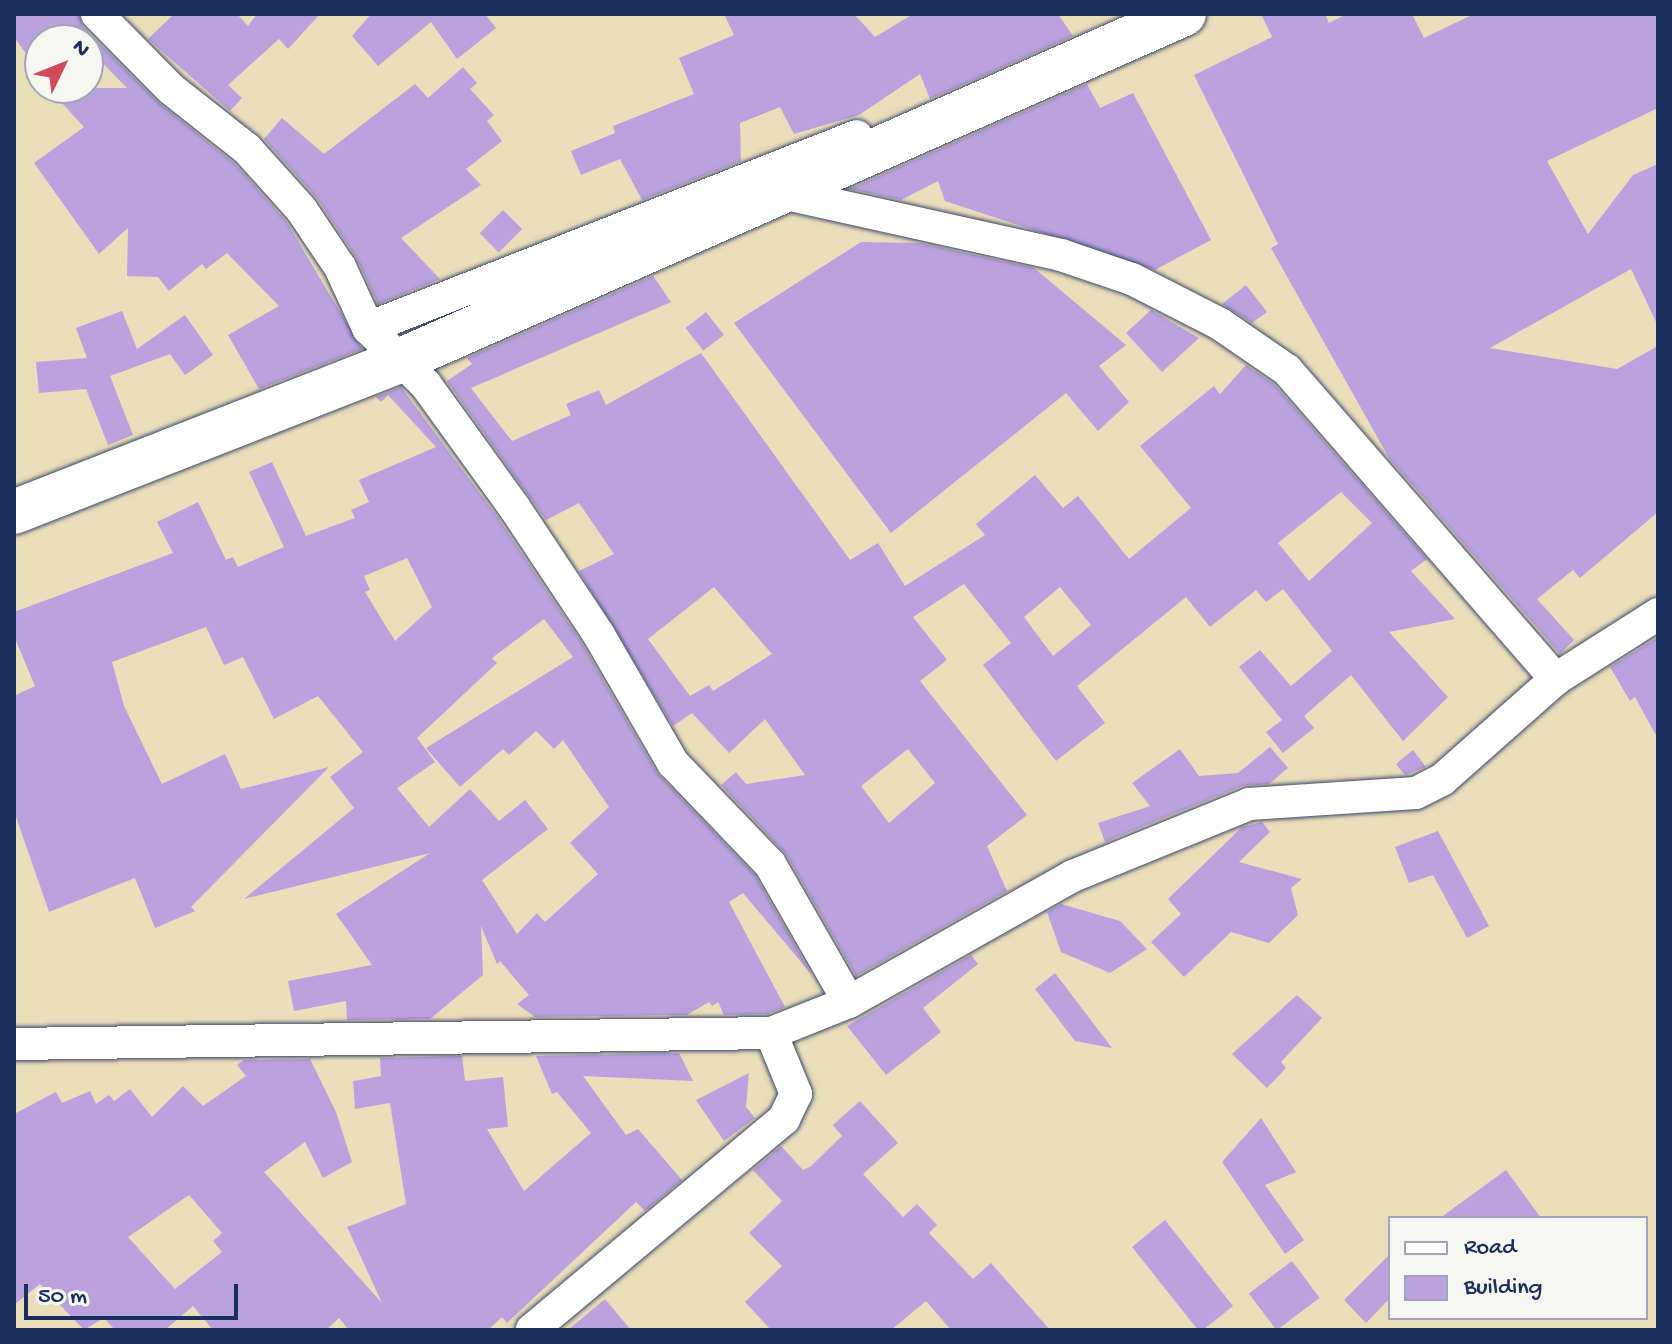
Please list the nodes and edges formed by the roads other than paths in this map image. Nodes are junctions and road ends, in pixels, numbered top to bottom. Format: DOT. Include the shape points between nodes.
graph roads {
  1 [pos="97,14"];
  2 [pos="1156,14"];
  3 [pos="1184,14"];
  4 [pos="773,191"];
  5 [pos="368,328"];
  6 [pos="401,360"];
  7 [pos="14,512"];
  8 [pos="1658,614"];
  9 [pos="1556,679"];
  10 [pos="849,1002"];
  11 [pos="771,1033"];
  12 [pos="14,1044"];
  13 [pos="532,1330"];
  1 -- 5 [label="street" via="171,89 247,149 301,209 340,267"];
  2 -- 5 [label="street"];
  3 -- 4 [label="main road"];
  4 -- 6 [label="main road"];
  4 -- 9 [label="street" via="1061,255 1132,279 1220,324 1287,370"];
  5 -- 6 [label="street"];
  6 -- 7 [label="main road"];
  6 -- 10 [label="street" via="426,385 514,507 599,635 673,763 770,864"];
  8 -- 9 [label="street"];
  9 -- 10 [label="street" via="1443,779 1416,793 1389,799 1264,799 1249,804 1073,876"];
  10 -- 11 [label="street"];
  11 -- 12 [label="street"];
  11 -- 13 [label="street" via="796,1094 784,1119"];
}
